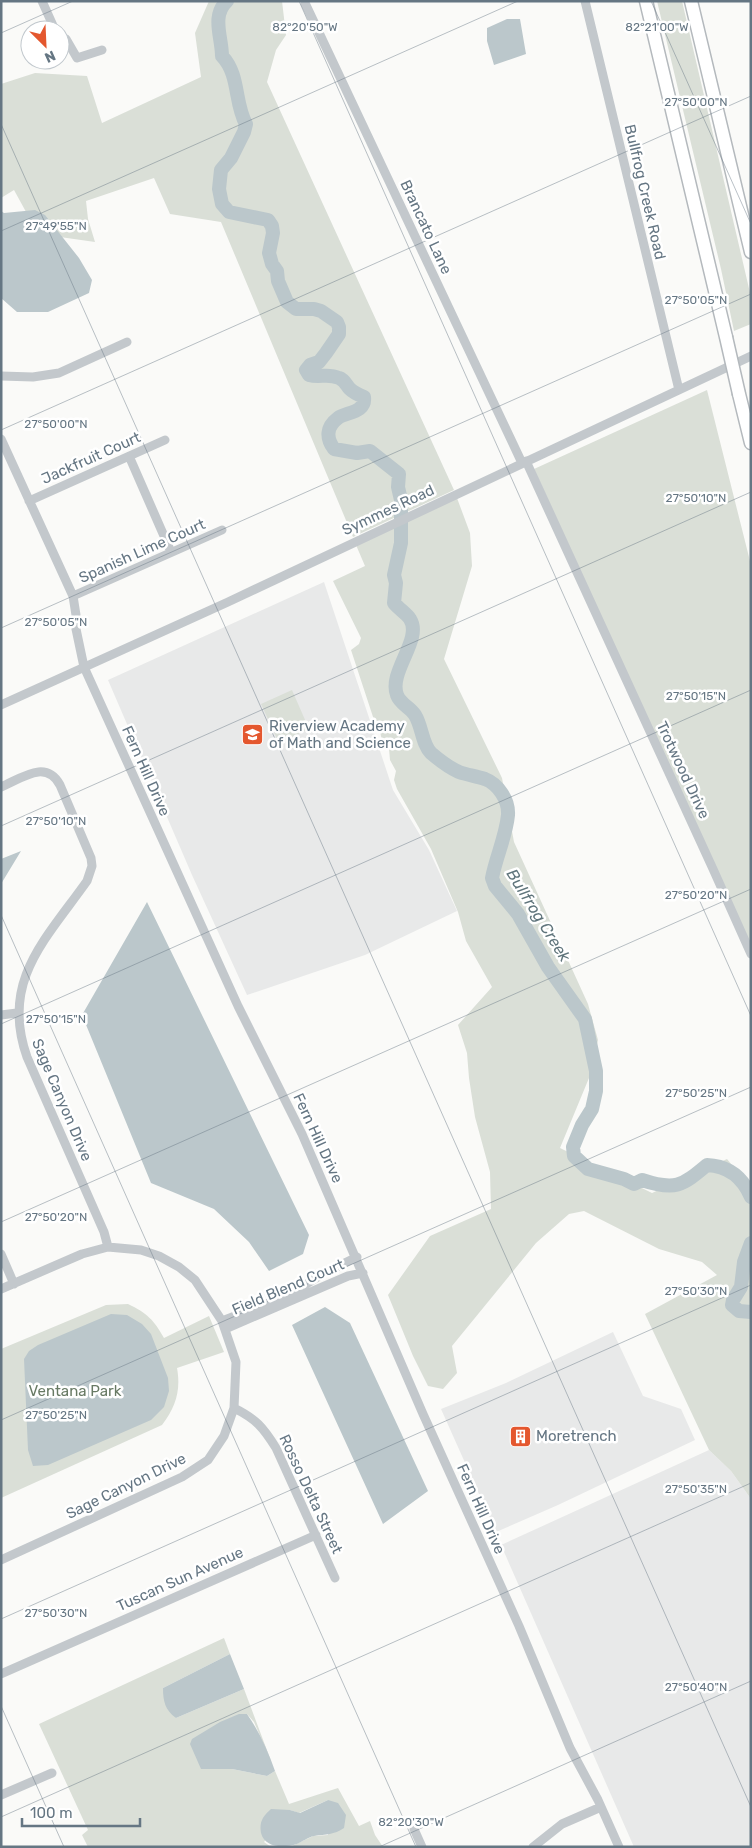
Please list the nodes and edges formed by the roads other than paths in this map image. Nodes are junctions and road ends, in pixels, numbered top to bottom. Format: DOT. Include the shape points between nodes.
graph roads {
  1 [pos="42,1"];
  2 [pos="585,1"];
  3 [pos="646,1"];
  4 [pos="691,1"];
  5 [pos="305,3"];
  6 [pos="51,20"];
  7 [pos="70,46"];
  8 [pos="102,50"];
  9 [pos="751,252"];
  10 [pos="127,342"];
  11 [pos="751,356"];
  12 [pos="1,376"];
  13 [pos="679,390"];
  14 [pos="1,439"];
  15 [pos="165,440"];
  16 [pos="751,443"];
  17 [pos="129,456"];
  18 [pos="524,462"];
  19 [pos="29,500"];
  20 [pos="222,530"];
  21 [pos="171,552"];
  22 [pos="73,596"];
  23 [pos="84,667"];
  24 [pos="1,703"];
  25 [pos="1,787"];
  26 [pos="751,954"];
  27 [pos="17,1013"];
  28 [pos="1,1015"];
  29 [pos="108,1247"];
  30 [pos="1,1254"];
  31 [pos="357,1257"];
  32 [pos="363,1272"];
  33 [pos="14,1284"];
  34 [pos="1,1289"];
  35 [pos="223,1325"];
  36 [pos="234,1408"];
  37 [pos="316,1534"];
  38 [pos="1,1560"];
  39 [pos="335,1578"];
  40 [pos="1,1674"];
  41 [pos="52,1772"];
  42 [pos="1,1795"];
  43 [pos="601,1808"];
  44 [pos="414,1829"];
  45 [pos="539,1845"];
  46 [pos="422,1847"];
  47 [pos="619,1847"];
  1 -- 6 [label="street"];
  2 -- 13 [label="street, Bullfrog Creek Road"];
  3 -- 16 [label="highway, bridge"];
  4 -- 9 [label="highway"];
  5 -- 18 [label="street, Brancato Lane"];
  7 -- 8 [label="street" via="77,58"];
  10 -- 12 [label="street" via="59,373 33,377"];
  11 -- 13 [label="street, Symmes Road"];
  13 -- 18 [label="street, Symmes Road"];
  14 -- 19 [label="street, Fern Hill Drive"];
  15 -- 17 [label="street, Jackfruit Court"];
  17 -- 19 [label="street, Jackfruit Court"];
  17 -- 21 [label="street"];
  18 -- 23 [label="street, Symmes Road"];
  18 -- 26 [label="street, Trotwood Drive"];
  19 -- 22 [label="street, Fern Hill Drive"];
  20 -- 21 [label="street, Spanish Lime Court"];
  21 -- 22 [label="street, Spanish Lime Court"];
  22 -- 23 [label="street, Fern Hill Drive"];
  23 -- 24 [label="street, Symmes Road"];
  23 -- 31 [label="street, Fern Hill Drive" via="238,1006 302,1134"];
  25 -- 27 [label="street, Sage Canyon Drive" via="38,771 50,772 56,777 92,866 87,881 30,962"];
  27 -- 28 [label="street"];
  27 -- 29 [label="street, Sage Canyon Drive" via="19,1034 27,1057"];
  29 -- 33 [label="street" via="82,1254"];
  29 -- 35 [label="street" via="141,1250 179,1266 195,1280"];
  30 -- 33 [label="street"];
  31 -- 32 [label="street, Fern Hill Drive"];
  31 -- 35 [label="street, Field Blend Court"];
  32 -- 35 [label="street, Field Blend Court"];
  32 -- 43 [label="street, Fern Hill Drive" via="570,1748"];
  33 -- 34 [label="street"];
  35 -- 36 [label="street, Sage Canyon Drive" via="236,1362"];
  36 -- 37 [label="street, Rosso Delta Street" via="264,1428"];
  36 -- 38 [label="street, Sage Canyon Drive" via="224,1436 208,1460 182,1477"];
  37 -- 39 [label="street, Rosso Delta Street"];
  37 -- 40 [label="street, Tuscan Sun Avenue"];
  41 -- 42 [label="street"];
  43 -- 45 [label="street" via="562,1824"];
  43 -- 47 [label="street, Fern Hill Drive"];
  44 -- 46 [label="street"];
}
